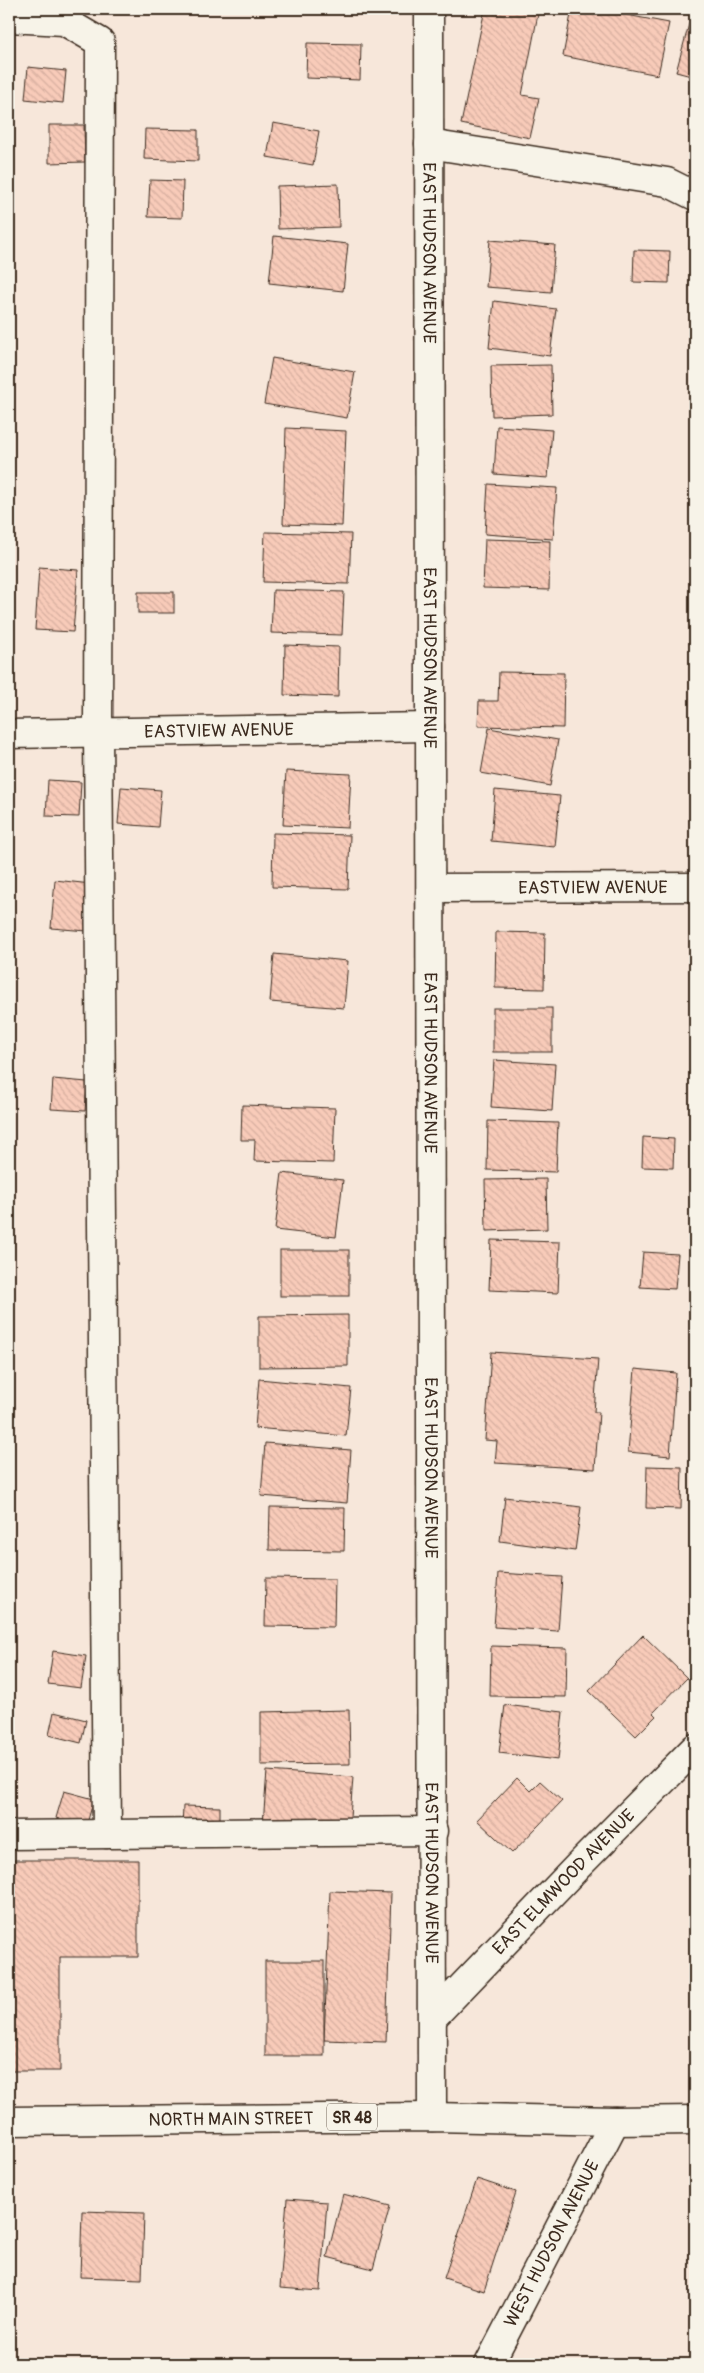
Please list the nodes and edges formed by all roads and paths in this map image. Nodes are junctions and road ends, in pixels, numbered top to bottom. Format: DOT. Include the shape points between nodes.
graph roads {
  1 [pos="429,9"];
  2 [pos="9,18"];
  3 [pos="429,144"];
  4 [pos="695,196"];
  5 [pos="430,727"];
  6 [pos="98,732"];
  7 [pos="9,734"];
  8 [pos="695,887"];
  9 [pos="431,888"];
  10 [pos="695,1748"];
  11 [pos="433,1831"];
  12 [pos="107,1834"];
  13 [pos="9,1835"];
  14 [pos="433,2017"];
  15 [pos="432,2117"];
  16 [pos="695,2120"];
  17 [pos="9,2121"];
  18 [pos="615,2121"];
  19 [pos="489,2364"];
  1 -- 3 [label="street, EAST HUDSON AVENUE"];
  2 -- 6 [label="street" via="64,21 100,42"];
  3 -- 4 [label="street" via="667,182"];
  3 -- 5 [label="street, EAST HUDSON AVENUE"];
  5 -- 6 [label="street, EASTVIEW AVENUE"];
  5 -- 9 [label="street, EAST HUDSON AVENUE"];
  6 -- 7 [label="street, EASTVIEW AVENUE"];
  6 -- 12 [label="street"];
  8 -- 9 [label="street, EASTVIEW AVENUE"];
  9 -- 11 [label="street, EAST HUDSON AVENUE"];
  10 -- 14 [label="street, EAST ELMWOOD AVENUE"];
  11 -- 12 [label="street"];
  11 -- 14 [label="street, EAST HUDSON AVENUE"];
  12 -- 13 [label="street"];
  14 -- 15 [label="street, EAST HUDSON AVENUE"];
  15 -- 17 [label="street, NORTH MAIN STREET / SR 48"];
  15 -- 18 [label="street, NORTH MAIN STREET / SR 48"];
  16 -- 18 [label="street, NORTH MAIN STREET / SR 48"];
  18 -- 19 [label="street, WEST HUDSON AVENUE"];
}
